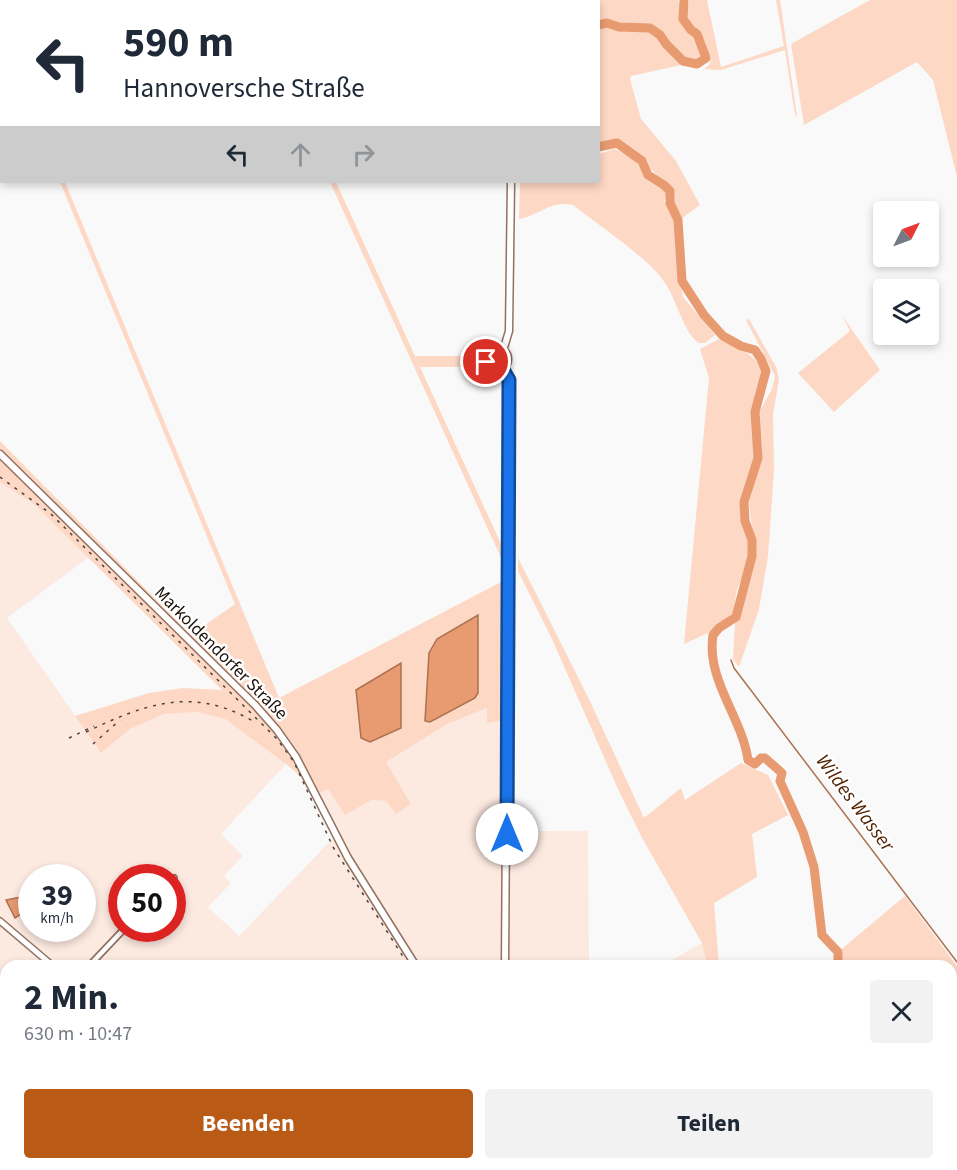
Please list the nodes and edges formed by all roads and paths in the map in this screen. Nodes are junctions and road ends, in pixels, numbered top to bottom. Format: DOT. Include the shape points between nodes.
graph roads {
  1 [pos="511,183"];
  2 [pos="503,351"];
  3 [pos="502,368"];
  4 [pos="0,454"];
  5 [pos="0,921"];
  6 [pos="112,942"];
  7 [pos="46,960"];
  8 [pos="95,960"];
  9 [pos="412,960"];
  10 [pos="506,960"];
  1 -- 2 [label="main road" via="509,331"];
  2 -- 3 [label="main road" via="507,361"];
  2 -- 3 [label="main road" via="490,351 486,360 492,369"];
  3 -- 10 [label="main road" via="509,380"];
  4 -- 9 [label="main road, Markoldendorfer Straße" via="278,730 304,770 348,858"];
  5 -- 7 [label="street"];
  6 -- 8 [label="street"];
}
